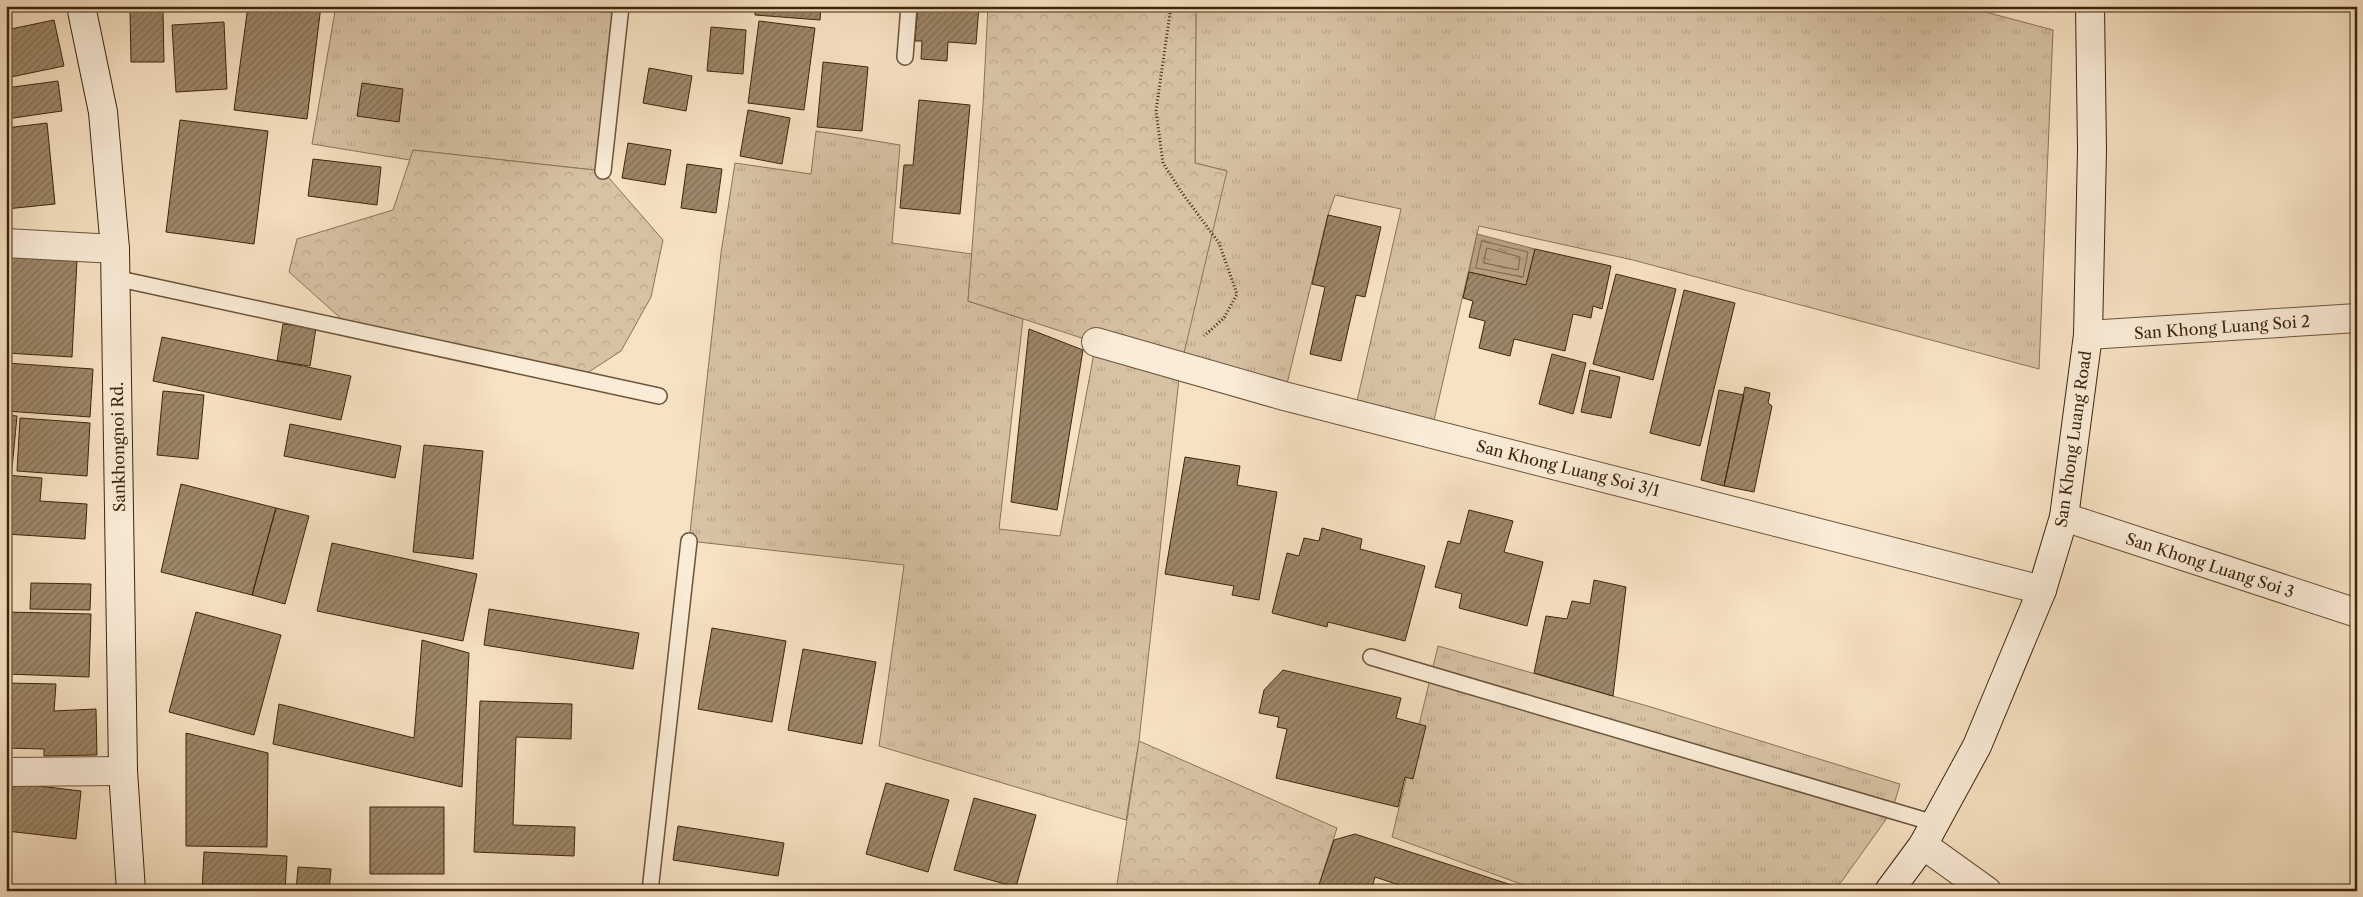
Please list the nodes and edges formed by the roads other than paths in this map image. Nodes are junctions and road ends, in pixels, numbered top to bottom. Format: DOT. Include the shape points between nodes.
graph roads {
  1 [pos="81,6"];
  2 [pos="621,6"];
  3 [pos="909,6"];
  4 [pos="2090,6"];
  5 [pos="905,57"];
  6 [pos="603,171"];
  7 [pos="6,243"];
  8 [pos="114,248"];
  9 [pos="115,278"];
  10 [pos="2357,318"];
  11 [pos="2088,335"];
  12 [pos="1096,342"];
  13 [pos="659,396"];
  14 [pos="2064,517"];
  15 [pos="689,540"];
  16 [pos="2042,590"];
  17 [pos="2357,613"];
  18 [pos="1371,656"];
  19 [pos="6,772"];
  20 [pos="123,772"];
  21 [pos="1929,834"];
  22 [pos="131,891"];
  23 [pos="650,891"];
  24 [pos="1889,891"];
  25 [pos="1987,891"];
  1 -- 8 [label="street, Sankhongnoi Rd." via="103,112"];
  2 -- 6 [label="lane"];
  3 -- 5 [label="lane"];
  4 -- 11 [label="street, San Khong Luang Road" via="2092,150"];
  7 -- 8 [label="street"];
  8 -- 9 [label="street, Sankhongnoi Rd."];
  9 -- 13 [label="lane"];
  9 -- 20 [label="street, Sankhongnoi Rd."];
  10 -- 11 [label="street, San Khong Luang Soi 2"];
  11 -- 14 [label="street, San Khong Luang Road"];
  12 -- 16 [label="street, San Khong Luang Soi 3/1" via="1284,396"];
  14 -- 16 [label="street, San Khong Luang Road"];
  14 -- 17 [label="street, San Khong Luang Soi 3"];
  15 -- 23 [label="lane"];
  16 -- 21 [label="street, San Khong Luang Road" via="1977,746"];
  18 -- 21 [label="lane"];
  19 -- 20 [label="street"];
  20 -- 22 [label="street, Sankhongnoi Rd."];
  21 -- 24 [label="street, San Khong Luang Road"];
  21 -- 25 [label="street"];
}
